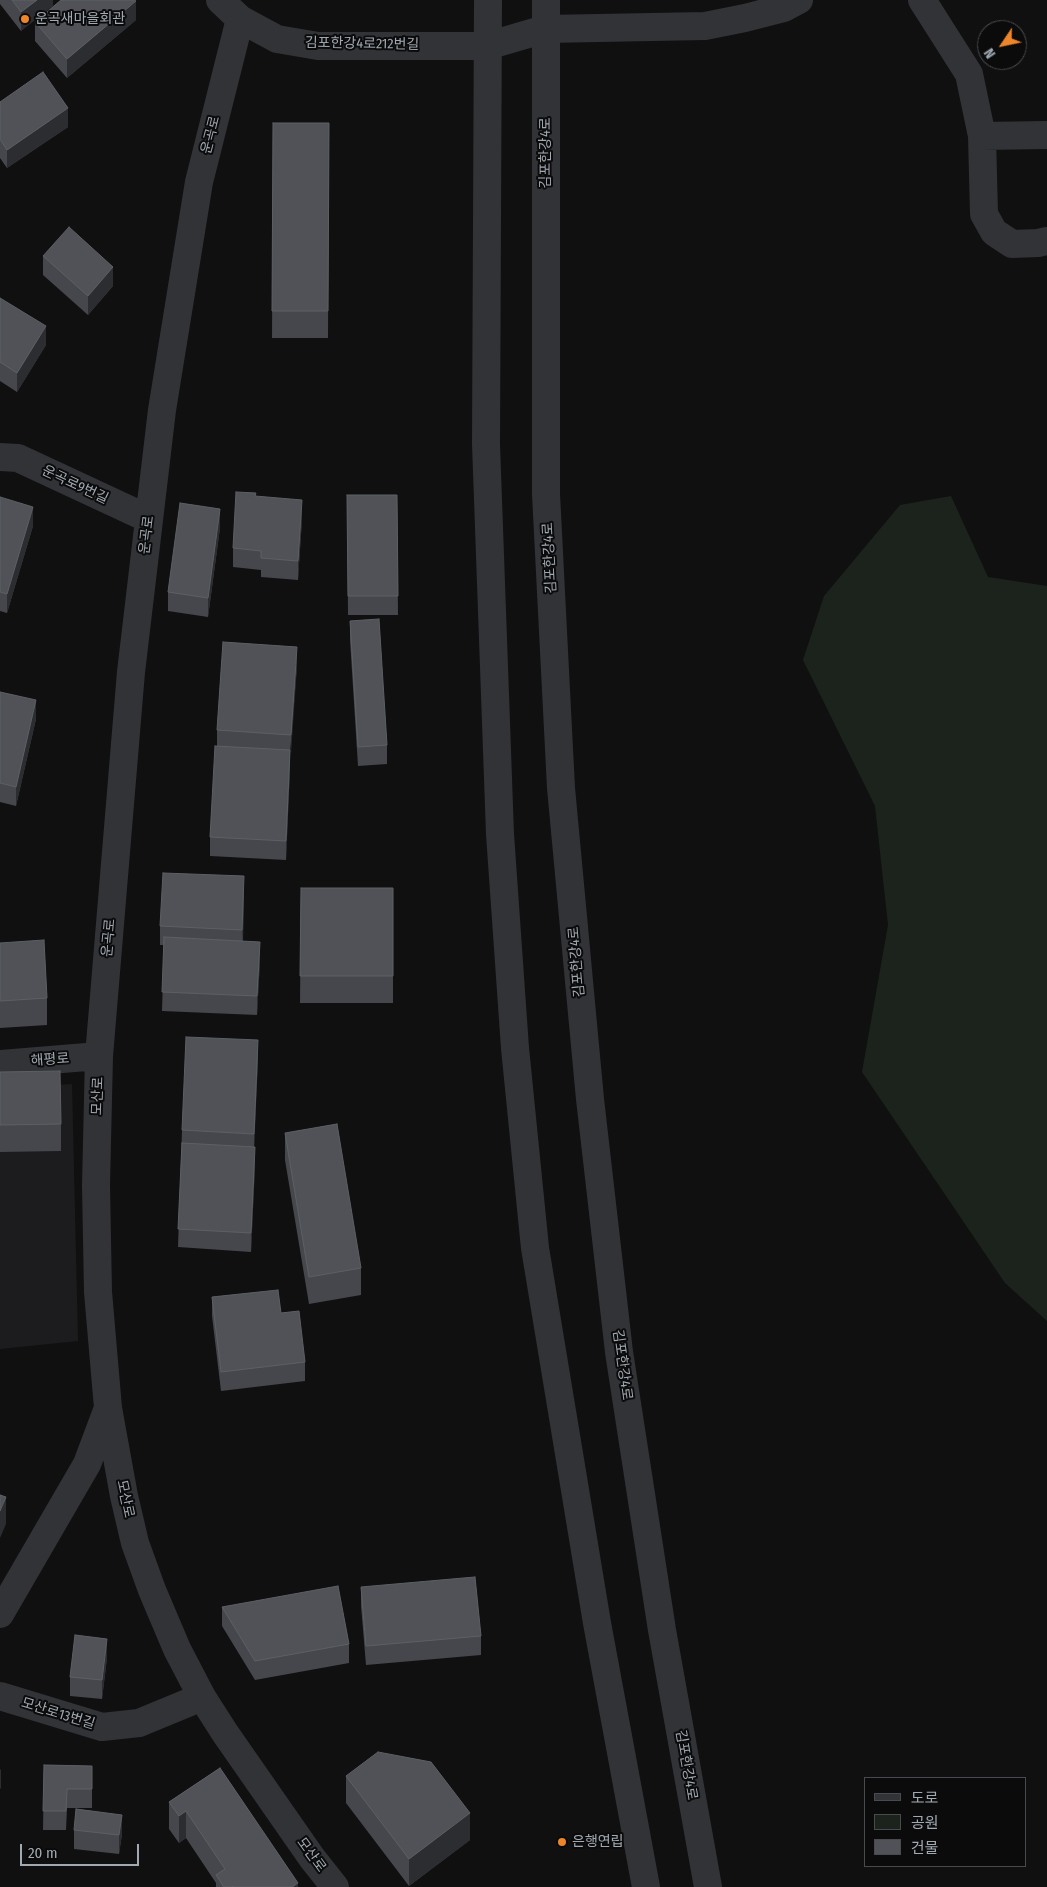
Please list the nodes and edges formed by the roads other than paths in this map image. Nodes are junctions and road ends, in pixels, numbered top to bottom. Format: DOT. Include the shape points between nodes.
graph roads {
  1 [pos="220,0"];
  2 [pos="488,0"];
  3 [pos="546,0"];
  4 [pos="799,0"];
  5 [pos="922,0"];
  6 [pos="240,19"];
  7 [pos="545,29"];
  8 [pos="487,46"];
  9 [pos="1047,135"];
  10 [pos="982,136"];
  11 [pos="1047,241"];
  12 [pos="0,457"];
  13 [pos="149,519"];
  14 [pos="99,1056"];
  15 [pos="0,1064"];
  16 [pos="108,1408"];
  17 [pos="0,1614"];
  18 [pos="0,1696"];
  19 [pos="202,1697"];
  20 [pos="335,1887"];
  21 [pos="646,1887"];
  22 [pos="708,1887"];
  1 -- 6 [label="street, 김포한강4로212번길"];
  2 -- 8 [label="street"];
  3 -- 7 [label="street, 김포한강4로"];
  4 -- 7 [label="street" via="784,8 705,26"];
  5 -- 10 [label="street" via="969,74"];
  6 -- 8 [label="street, 김포한강4로212번길" via="277,39 318,46"];
  6 -- 13 [label="street, 운곡로" via="199,182 162,410"];
  7 -- 8 [label="street"];
  7 -- 22 [label="street, 김포한강4로" via="546,494 561,788 590,1099 619,1352 662,1630"];
  8 -- 21 [label="street" via="486,444 500,834 516,1048 535,1248 597,1623"];
  9 -- 10 [label="street"];
  10 -- 11 [label="street" via="984,214 994,232 1012,244"];
  12 -- 13 [label="street, 운곡로9번길" via="18,458"];
  13 -- 14 [label="street, 운곡로" via="131,672"];
  14 -- 15 [label="street, 해평로"];
  14 -- 16 [label="street, 모산로" via="98,1292"];
  16 -- 17 [label="street" via="87,1464"];
  16 -- 19 [label="street, 모산로" via="135,1543 177,1649"];
  18 -- 19 [label="street, 모산로13번길" via="102,1727 139,1723"];
  19 -- 20 [label="street, 모산로"];
}
